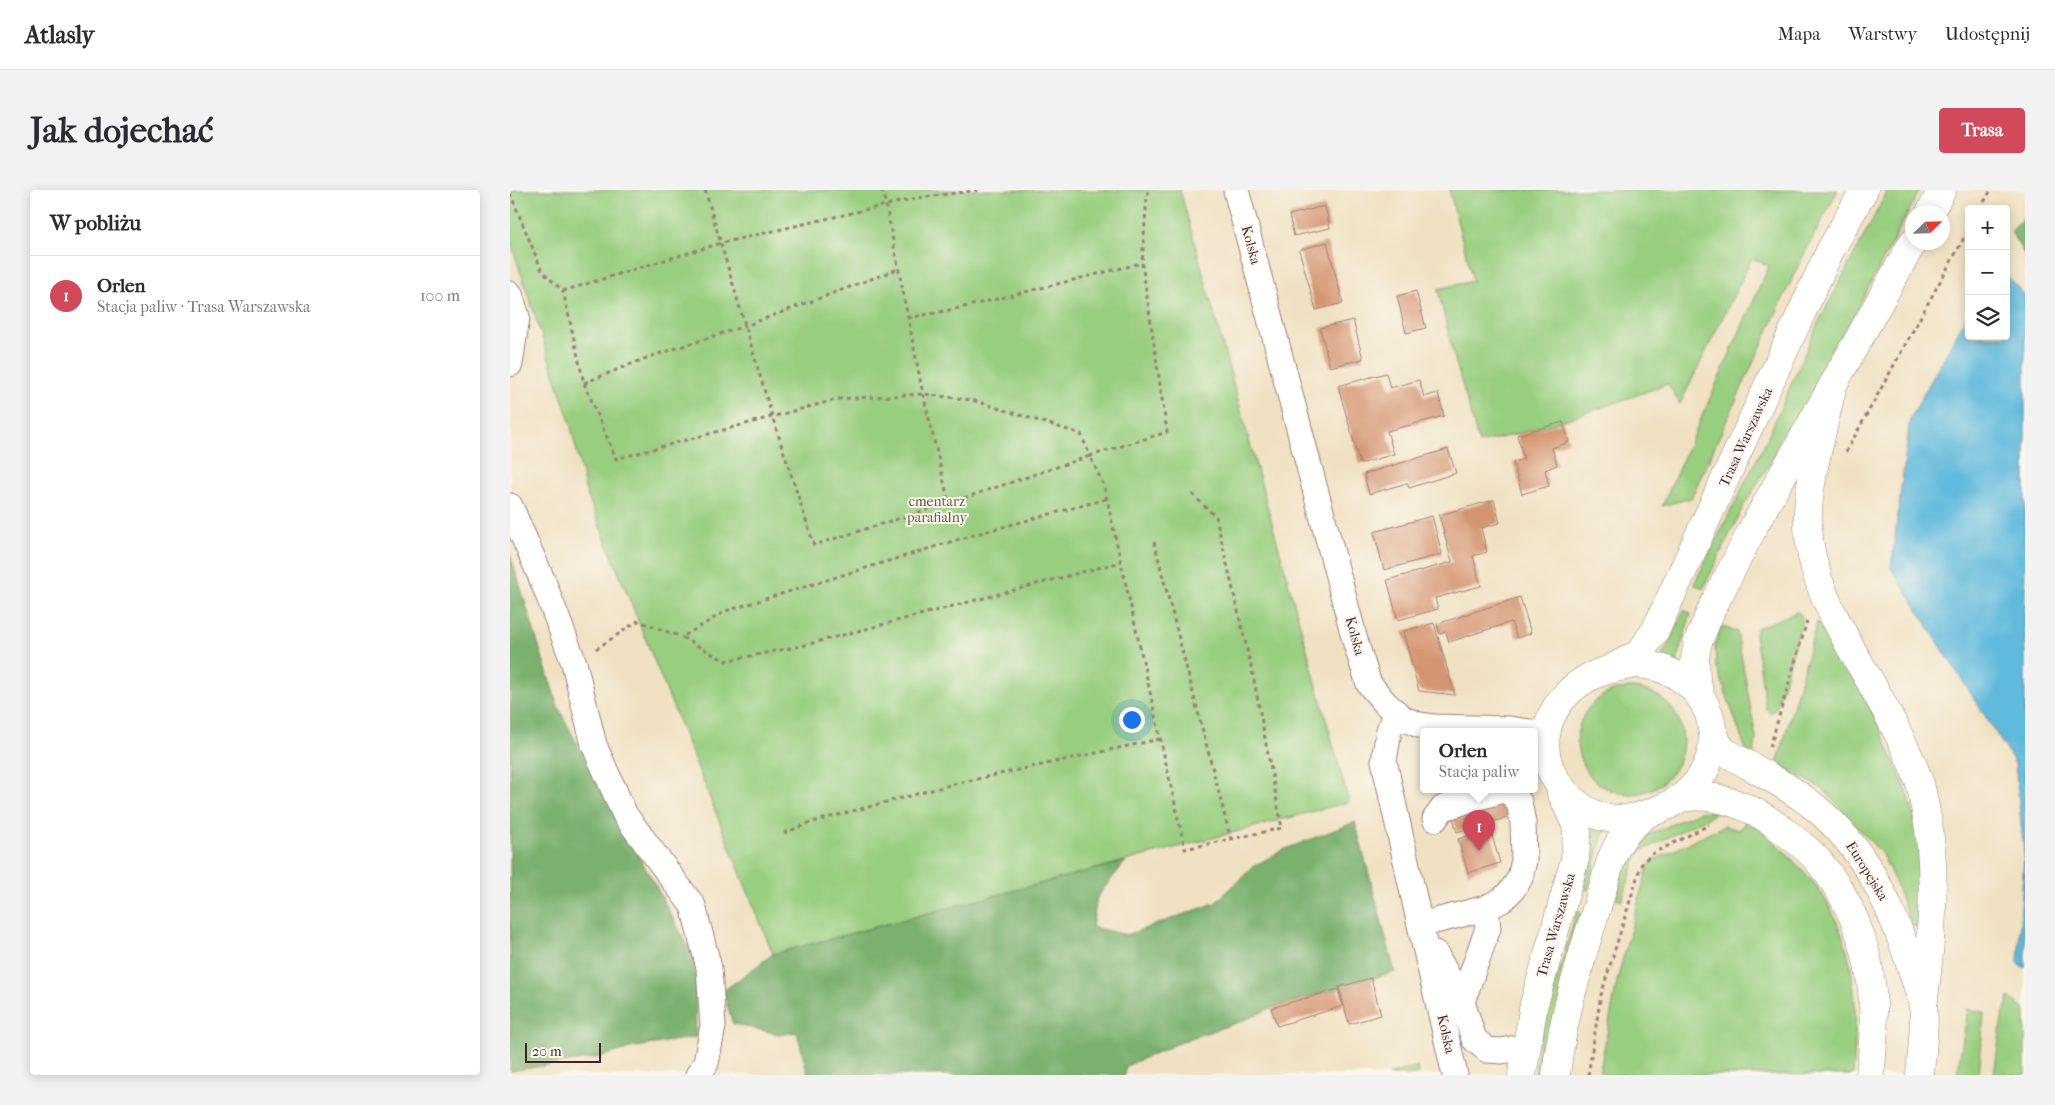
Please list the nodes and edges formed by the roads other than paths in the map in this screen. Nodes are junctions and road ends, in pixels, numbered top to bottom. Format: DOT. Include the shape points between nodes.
graph roads {
  1 [pos="1236,190"];
  2 [pos="1864,190"];
  3 [pos="1942,190"];
  4 [pos="1934,205"];
  5 [pos="1909,250"];
  6 [pos="510,294"];
  7 [pos="510,364"];
  8 [pos="1832,388"];
  9 [pos="510,506"];
  10 [pos="1612,668"];
  11 [pos="1700,694"];
  12 [pos="1397,715"];
  13 [pos="1482,728"];
  14 [pos="1712,729"];
  15 [pos="1538,732"];
  16 [pos="1538,736"];
  17 [pos="1554,780"];
  18 [pos="1681,798"];
  19 [pos="1644,816"];
  20 [pos="1398,828"];
  21 [pos="1486,908"];
  22 [pos="1420,924"];
  23 [pos="1462,1002"];
  24 [pos="1924,1007"];
  25 [pos="1526,1046"];
  26 [pos="698,1075"];
  27 [pos="1456,1075"];
  28 [pos="1522,1075"];
  29 [pos="1556,1075"];
  30 [pos="1870,1075"];
  31 [pos="1920,1075"];
  1 -- 12 [label="street, Kolska" via="1359,652 1369,684"];
  2 -- 10 [label="main road, Trasa Warszawska" via="1829,253 1653,634 1640,653"];
  3 -- 4 [label="main road"];
  5 -- 8 [label="main road"];
  6 -- 7 [label="street" via="517,317"];
  8 -- 11 [label="main road" via="1755,524 1701,633 1694,664"];
  8 -- 24 [label="main road" via="1810,491 1808,512 1813,562 1827,604 1920,783 1933,863 1931,943"];
  9 -- 26 [label="street" via="574,663 594,745 625,815 692,906 709,968 713,1026 706,1063"];
  10 -- 11 [label="main road" via="1637,664 1660,668"];
  10 -- 15 [label="main road" via="1572,689"];
  11 -- 14 [label="main road"];
  12 -- 13 [label="street" via="1426,726"];
  12 -- 20 [label="street, Kolska" via="1389,730 1384,761"];
  14 -- 18 [label="main road" via="1712,748 1707,764 1697,782"];
  14 -- 24 [label="main road, Europejska" via="1724,751 1786,786 1846,836 1887,902"];
  16 -- 17 [label="main road"];
  17 -- 19 [label="main road" via="1582,808 1598,815 1618,819"];
  17 -- 25 [label="main road, Trasa Warszawska" via="1572,814 1577,844 1534,1004"];
  18 -- 19 [label="main road"];
  18 -- 30 [label="main road" via="1718,800 1755,812 1781,828 1819,861 1834,882 1857,926 1872,979 1874,1029"];
  19 -- 29 [label="main road" via="1616,844 1571,999"];
  20 -- 21 [label="street" via="1435,819 1446,822 1519,802 1524,842 1520,878 1502,900"];
  20 -- 22 [label="street, Kolska"];
  21 -- 22 [label="street"];
  21 -- 23 [label="street" via="1488,928"];
  22 -- 23 [label="street"];
  22 -- 27 [label="street, Kolska"];
  23 -- 25 [label="street" via="1469,1028 1480,1046 1487,1050 1502,1050"];
  24 -- 31 [label="main road, Europejska"];
  25 -- 28 [label="main road, Trasa Warszawska"];
}
